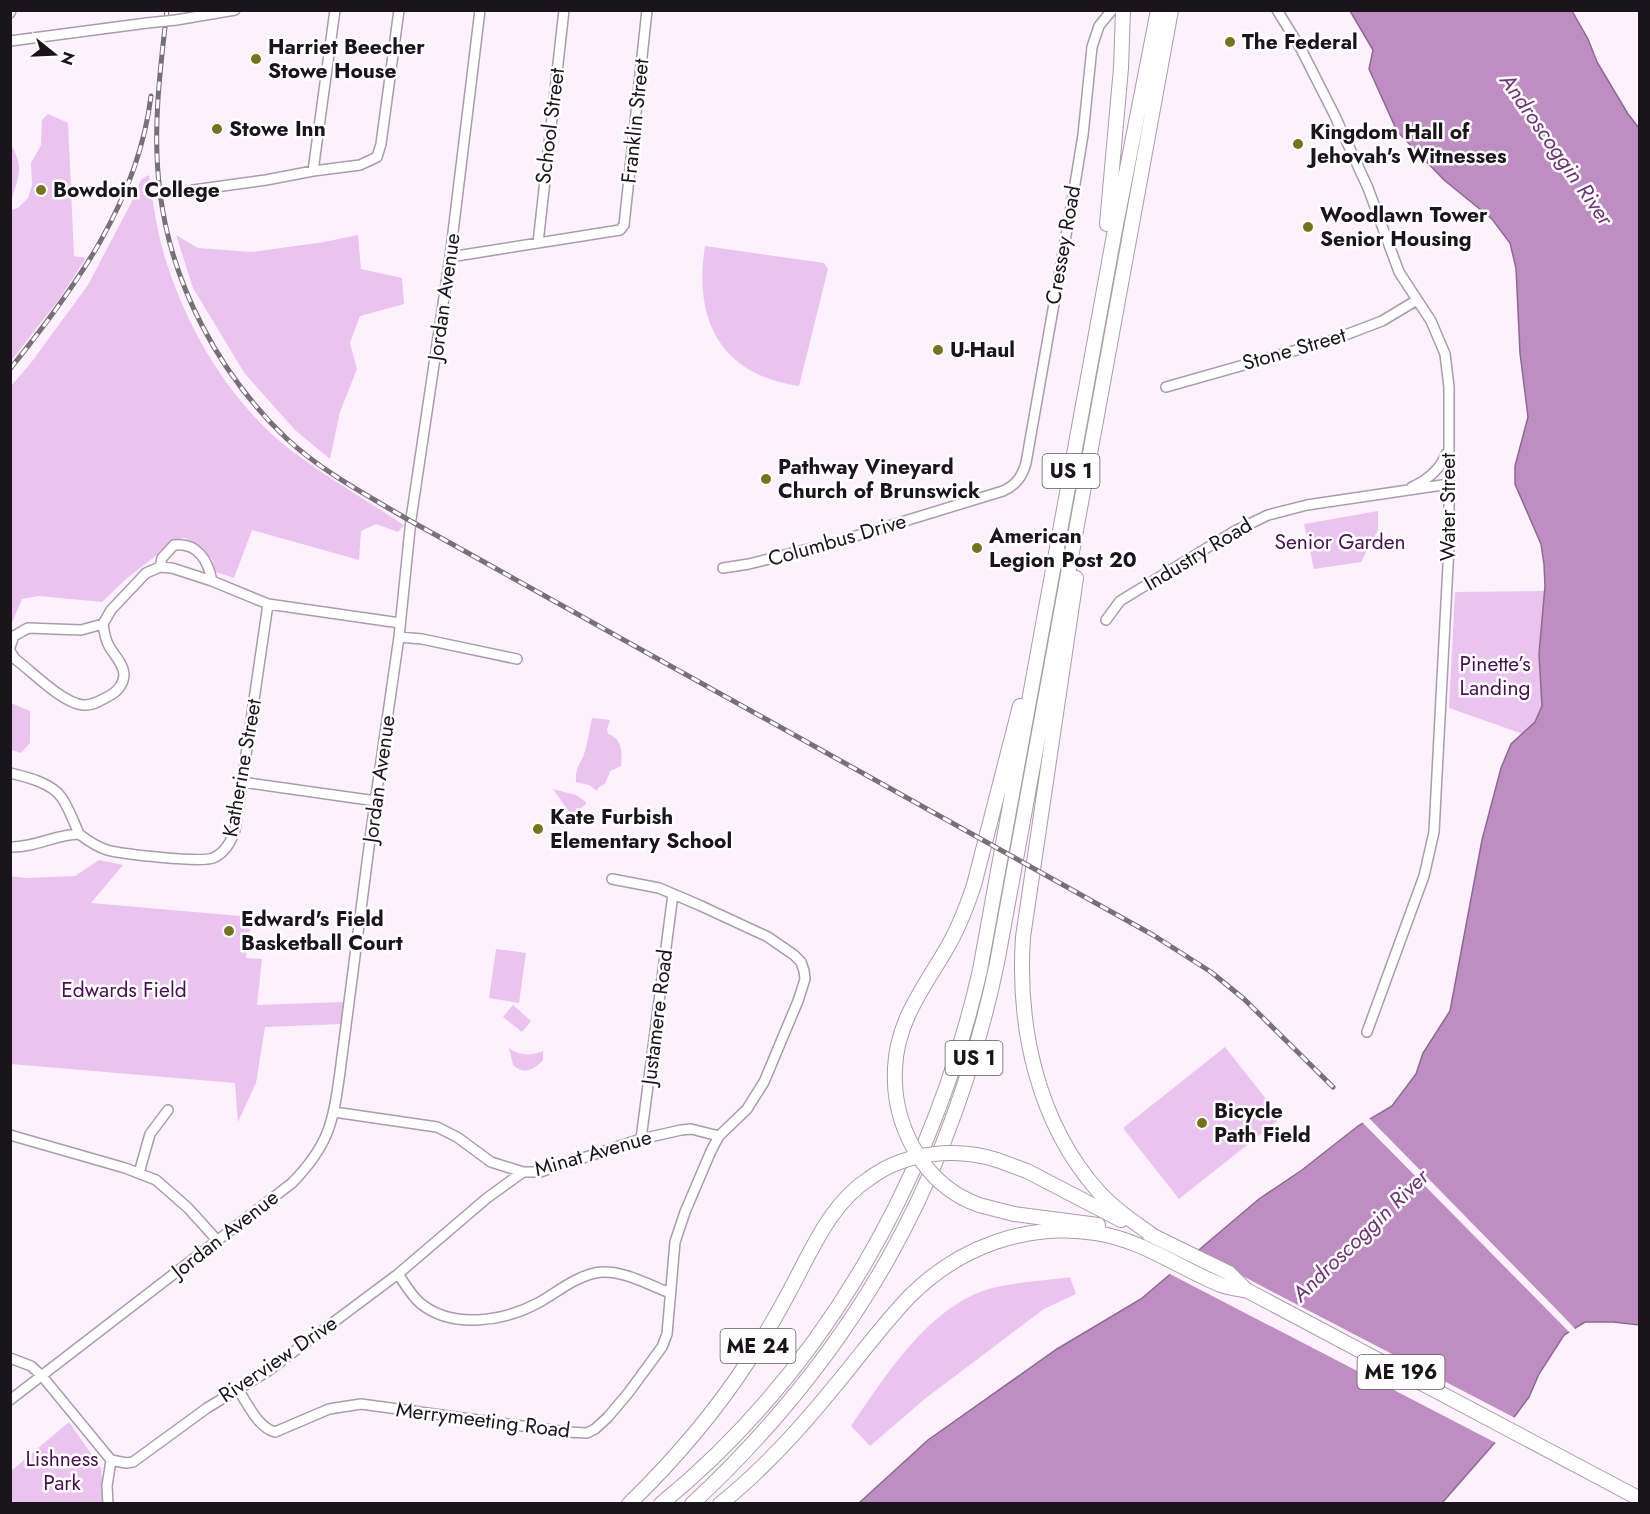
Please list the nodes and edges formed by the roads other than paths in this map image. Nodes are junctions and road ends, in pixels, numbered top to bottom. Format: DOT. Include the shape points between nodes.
graph roads {
  1 [pos="235,10"];
  2 [pos="335,10"];
  3 [pos="399,10"];
  4 [pos="480,10"];
  5 [pos="564,10"];
  6 [pos="648,10"];
  7 [pos="1112,10"];
  8 [pos="1123,10"];
  9 [pos="1158,10"];
  10 [pos="1171,10"];
  11 [pos="1177,10"];
  12 [pos="1277,10"];
  13 [pos="1167,39"];
  14 [pos="10,41"];
  15 [pos="313,171"];
  16 [pos="179,192"];
  17 [pos="538,243"];
  18 [pos="1110,255"];
  19 [pos="450,257"];
  20 [pos="1417,300"];
  21 [pos="1166,387"];
  22 [pos="1449,449"];
  23 [pos="1016,483"];
  24 [pos="1449,484"];
  25 [pos="1408,489"];
  26 [pos="1076,534"];
  27 [pos="160,567"];
  28 [pos="723,568"];
  29 [pos="212,581"];
  30 [pos="268,604"];
  31 [pos="1106,620"];
  32 [pos="400,623"];
  33 [pos="103,624"];
  34 [pos="399,637"];
  35 [pos="10,649"];
  36 [pos="517,660"];
  37 [pos="1032,687"];
  38 [pos="10,773"];
  39 [pos="242,782"];
  40 [pos="376,801"];
  41 [pos="80,834"];
  42 [pos="10,847"];
  43 [pos="612,879"];
  44 [pos="673,894"];
  45 [pos="1367,1032"];
  46 [pos="168,1110"];
  47 [pos="334,1112"];
  48 [pos="10,1135"];
  49 [pos="719,1136"];
  50 [pos="641,1139"];
  51 [pos="522,1172"];
  52 [pos="139,1173"];
  53 [pos="1155,1237"];
  54 [pos="217,1240"];
  55 [pos="1144,1247"];
  56 [pos="398,1274"];
  57 [pos="1248,1291"];
  58 [pos="670,1293"];
  59 [pos="10,1358"];
  60 [pos="42,1376"];
  61 [pos="237,1388"];
  62 [pos="10,1400"];
  63 [pos="111,1460"];
  64 [pos="1640,1499"];
  65 [pos="108,1503"];
  66 [pos="629,1503"];
  67 [pos="661,1503"];
  68 [pos="692,1503"];
  69 [pos="720,1503"];
  1 -- 14 [label="street, bridge"];
  2 -- 15 [label="street"];
  3 -- 15 [label="street" via="377,157 360,165"];
  4 -- 19 [label="street, Jordan Avenue"];
  5 -- 17 [label="street, School Street"];
  6 -- 17 [label="street, Franklin Street" via="624,225 620,230"];
  7 -- 23 [label="street, Cressey Road" via="1099,26 1092,46 1075,184 1026,463"];
  8 -- 18 [label="highway" via="1107,223"];
  9 -- 18 [label="highway, US 1"];
  10 -- 13 [label="highway, US 1"];
  11 -- 13 [label="highway"];
  12 -- 20 [label="street, Water Street" via="1334,114 1368,188 1392,255"];
  13 -- 26 [label="highway, US 1"];
  15 -- 16 [label="street"];
  17 -- 19 [label="street"];
  18 -- 37 [label="highway, US 1"];
  19 -- 32 [label="street, Jordan Avenue" via="411,519"];
  20 -- 21 [label="street, Stone Street" via="1383,321 1332,340"];
  20 -- 22 [label="street, Water Street" via="1445,354"];
  22 -- 24 [label="street, Water Street"];
  22 -- 25 [label="street, Industry Road" via="1431,476"];
  23 -- 28 [label="street, Columbus Drive" via="1003,491 874,530"];
  24 -- 25 [label="street, Industry Road"];
  24 -- 45 [label="street, Water Street" via="1446,627 1434,832 1424,876"];
  25 -- 31 [label="street, Industry Road" via="1268,514 1120,601"];
  26 -- 53 [label="highway" via="1076,579 1023,937 1023,1011 1036,1074 1069,1153 1109,1203"];
  26 -- 68 [label="highway, US 1" via="990,997 963,1095 939,1158 895,1248 844,1331 782,1412"];
  27 -- 29 [label="street"];
  27 -- 29 [label="street" via="162,558 174,545 185,543 194,547 206,562"];
  27 -- 33 [label="street" via="146,573"];
  29 -- 30 [label="street"];
  30 -- 32 [label="street"];
  30 -- 39 [label="street, Katherine Street"];
  32 -- 34 [label="street, Jordan Avenue"];
  33 -- 35 [label="street" via="81,630 28,628 14,636"];
  33 -- 35 [label="street" via="124,676 117,690 95,704 75,703 56,691 15,659"];
  34 -- 36 [label="street"];
  34 -- 40 [label="street, Jordan Avenue"];
  37 -- 55 [label="highway, bridge" via="1020,706 967,908 908,1012 899,1040 895,1068 899,1111 925,1167 966,1201 1000,1212 1103,1226 1130,1235"];
  37 -- 67 [label="highway, US 1" via="970,1013 944,1097 905,1189 875,1248 821,1331 781,1383 737,1432"];
  38 -- 41 [label="street" via="55,790"];
  39 -- 40 [label="street"];
  39 -- 41 [label="street, Katherine Street" via="232,838 222,853 213,858 105,850"];
  40 -- 47 [label="street, Jordan Avenue"];
  41 -- 42 [label="street"];
  43 -- 44 [label="street, Merrymeeting Road"];
  44 -- 49 [label="street, Merrymeeting Road" via="768,937 794,955 804,970 803,987 764,1082 747,1109"];
  44 -- 50 [label="street, Justamere Road"];
  46 -- 52 [label="street" via="150,1134"];
  47 -- 51 [label="street, Minat Avenue" via="436,1127 491,1162"];
  47 -- 54 [label="street, Jordan Avenue" via="311,1163 292,1183"];
  48 -- 52 [label="street"];
  49 -- 50 [label="street, Minat Avenue" via="692,1129"];
  49 -- 58 [label="street, Merrymeeting Road" via="679,1226"];
  50 -- 51 [label="street, Minat Avenue" via="540,1172"];
  51 -- 56 [label="street, Riverview Drive"];
  52 -- 54 [label="street" via="173,1193"];
  53 -- 57 [label="highway, ME 196" via="1229,1273"];
  53 -- 66 [label="highway, ME 24, bridge" via="1027,1171 997,1160 967,1154 930,1154 885,1168 850,1193 827,1222 766,1332 717,1405 669,1463"];
  54 -- 60 [label="street, Jordan Avenue"];
  55 -- 57 [label="highway, ME 196" via="1222,1285"];
  55 -- 69 [label="highway" via="1094,1233 1035,1232 991,1242 950,1264 910,1296 798,1429"];
  56 -- 58 [label="street" via="413,1296 430,1310 462,1319 514,1313 597,1272 617,1274"];
  56 -- 61 [label="street, Riverview Drive" via="268,1371"];
  57 -- 64 [label="highway, ME 196"];
  58 -- 61 [label="street, Merrymeeting Road" via="667,1334 662,1347 608,1417 586,1432 360,1404 329,1408 275,1432 261,1423"];
  59 -- 60 [label="street" via="31,1366"];
  60 -- 62 [label="street, Jordan Avenue"];
  60 -- 63 [label="street"];
  61 -- 63 [label="street, Riverview Drive" via="133,1462"];
  63 -- 65 [label="street"];
}
